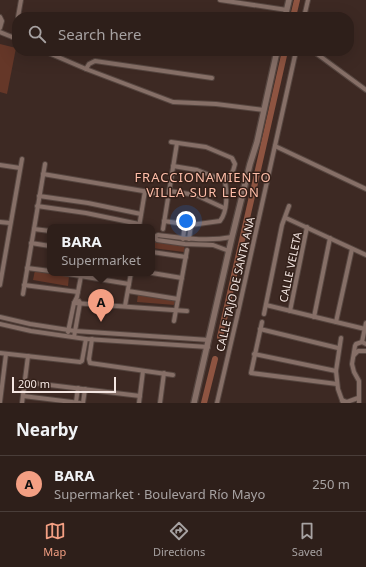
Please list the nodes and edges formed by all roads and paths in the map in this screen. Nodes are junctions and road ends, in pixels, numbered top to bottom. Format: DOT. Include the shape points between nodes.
graph roads {
  1 [pos="22,0"];
  2 [pos="220,0"];
  3 [pos="289,0"];
  4 [pos="308,0"];
  5 [pos="287,10"];
  6 [pos="19,12"];
  7 [pos="305,12"];
  8 [pos="0,17"];
  9 [pos="0,28"];
  10 [pos="0,32"];
  11 [pos="12,37"];
  12 [pos="55,56"];
  13 [pos="276,56"];
  14 [pos="295,56"];
  15 [pos="319,56"];
  16 [pos="86,70"];
  17 [pos="212,78"];
  18 [pos="366,90"];
  19 [pos="264,110"];
  20 [pos="171,142"];
  21 [pos="177,143"];
  22 [pos="275,146"];
  23 [pos="22,159"];
  24 [pos="45,164"];
  25 [pos="0,165"];
  26 [pos="173,166"];
  27 [pos="20,168"];
  28 [pos="43,174"];
  29 [pos="224,181"];
  30 [pos="366,189"];
  31 [pos="169,190"];
  32 [pos="145,191"];
  33 [pos="155,193"];
  34 [pos="39,196"];
  35 [pos="88,203"];
  36 [pos="94,204"];
  37 [pos="37,206"];
  38 [pos="289,206"];
  39 [pos="224,208"];
  40 [pos="86,213"];
  41 [pos="92,214"];
  42 [pos="141,214"];
  43 [pos="286,218"];
  44 [pos="164,221"];
  45 [pos="0,222"];
  46 [pos="10,223"];
  47 [pos="135,224"];
  48 [pos="139,224"];
  49 [pos="185,224"];
  50 [pos="191,225"];
  51 [pos="307,227"];
  52 [pos="34,229"];
  53 [pos="163,229"];
  54 [pos="47,231"];
  55 [pos="232,237"];
  56 [pos="183,238"];
  57 [pos="330,238"];
  58 [pos="189,239"];
  59 [pos="212,240"];
  60 [pos="31,243"];
  61 [pos="213,245"];
  62 [pos="47,246"];
  63 [pos="352,249"];
  64 [pos="187,250"];
  65 [pos="229,251"];
  66 [pos="155,252"];
  67 [pos="366,255"];
  68 [pos="186,257"];
  69 [pos="27,268"];
  70 [pos="47,271"];
  71 [pos="155,274"];
  72 [pos="81,276"];
  73 [pos="130,276"];
  74 [pos="0,278"];
  75 [pos="182,278"];
  76 [pos="129,284"];
  77 [pos="0,285"];
  78 [pos="24,285"];
  79 [pos="128,291"];
  80 [pos="78,292"];
  81 [pos="23,294"];
  82 [pos="77,297"];
  83 [pos="178,299"];
  84 [pos="74,303"];
  85 [pos="80,303"];
  86 [pos="266,305"];
  87 [pos="125,306"];
  88 [pos="176,310"];
  89 [pos="187,311"];
  90 [pos="290,311"];
  91 [pos="264,314"];
  92 [pos="0,317"];
  93 [pos="314,317"];
  94 [pos="174,321"];
  95 [pos="262,322"];
  96 [pos="336,322"];
  97 [pos="366,323"];
  98 [pos="0,324"];
  99 [pos="260,329"];
  100 [pos="365,329"];
  101 [pos="68,330"];
  102 [pos="75,331"];
  103 [pos="67,336"];
  104 [pos="74,337"];
  105 [pos="341,338"];
  106 [pos="86,339"];
  107 [pos="92,339"];
  108 [pos="209,340"];
  109 [pos="364,343"];
  110 [pos="208,347"];
  111 [pos="338,348"];
  112 [pos="366,351"];
  113 [pos="0,353"];
  114 [pos="6,354"];
  115 [pos="254,354"];
  116 [pos="28,356"];
  117 [pos="353,356"];
  118 [pos="143,371"];
  119 [pos="336,371"];
  120 [pos="164,373"];
  121 [pos="173,375"];
  122 [pos="25,382"];
  123 [pos="337,384"];
  124 [pos="78,388"];
  125 [pos="85,389"];
  126 [pos="23,396"];
  127 [pos="140,396"];
  128 [pos="342,401"];
  129 [pos="359,401"];
  130 [pos="0,402"];
  131 [pos="76,402"];
  132 [pos="22,403"];
  133 [pos="80,403"];
  134 [pos="83,403"];
  135 [pos="139,403"];
  136 [pos="160,403"];
  137 [pos="194,403"];
  138 [pos="217,403"];
  1 -- 6 [label="street"];
  2 -- 5 [label="street"];
  3 -- 5 [label="main road"];
  4 -- 7 [label="street"];
  8 -- 9 [label="street"];
  10 -- 11 [label="street"];
  12 -- 16 [label="street"];
  13 -- 19 [label="main road"];
  14 -- 22 [label="street, CALLE TAJO DE SANTA ANA"];
  15 -- 18 [label="street"];
  16 -- 17 [label="street" via="89,64 95,61"];
  16 -- 19 [label="street" via="173,102"];
  19 -- 55 [label="main road"];
  20 -- 21 [label="street"];
  21 -- 26 [label="street"];
  21 -- 29 [label="street" via="212,149 234,160 234,169"];
  22 -- 30 [label="street"];
  22 -- 138 [label="street, CALLE TAJO DE SANTA ANA"];
  23 -- 27 [label="street"];
  24 -- 28 [label="street"];
  25 -- 27 [label="street"];
  26 -- 29 [label="street" via="197,170"];
  26 -- 31 [label="street"];
  27 -- 46 [label="street"];
  28 -- 32 [label="street"];
  28 -- 34 [label="street"];
  29 -- 39 [label="street" via="227,194"];
  31 -- 39 [label="street" via="196,195"];
  31 -- 44 [label="street"];
  32 -- 33 [label="street"];
  32 -- 42 [label="street"];
  34 -- 35 [label="street"];
  34 -- 37 [label="street"];
  35 -- 36 [label="street"];
  35 -- 40 [label="street"];
  36 -- 41 [label="street"];
  36 -- 42 [label="street"];
  37 -- 40 [label="street"];
  37 -- 52 [label="street"];
  38 -- 43 [label="street"];
  39 -- 50 [label="street" via="220,221"];
  40 -- 41 [label="street"];
  41 -- 47 [label="street"];
  42 -- 48 [label="street"];
  43 -- 51 [label="street"];
  43 -- 86 [label="street" via="282,225"];
  44 -- 49 [label="street"];
  44 -- 53 [label="street"];
  45 -- 46 [label="street"];
  46 -- 74 [label="street"];
  49 -- 50 [label="street"];
  49 -- 56 [label="street"];
  50 -- 58 [label="street"];
  51 -- 57 [label="street"];
  51 -- 90 [label="street, CALLE VELETA"];
  52 -- 54 [label="street"];
  52 -- 60 [label="street"];
  55 -- 59 [label="street"];
  55 -- 65 [label="main road"];
  56 -- 58 [label="street"];
  56 -- 61 [label="street" via="158,235 155,237 157,240 185,244"];
  57 -- 63 [label="street"];
  57 -- 93 [label="street"];
  58 -- 59 [label="street"];
  59 -- 61 [label="street"];
  60 -- 62 [label="street"];
  60 -- 69 [label="street"];
  61 -- 65 [label="street"];
  63 -- 67 [label="street"];
  63 -- 96 [label="street"];
  64 -- 68 [label="street"];
  65 -- 108 [label="main road"];
  66 -- 68 [label="street"];
  68 -- 75 [label="street"];
  69 -- 70 [label="street"];
  69 -- 78 [label="street"];
  71 -- 75 [label="street"];
  72 -- 76 [label="street"];
  72 -- 80 [label="street"];
  73 -- 76 [label="street"];
  74 -- 77 [label="street"];
  75 -- 83 [label="street"];
  76 -- 79 [label="street"];
  78 -- 80 [label="street"];
  78 -- 81 [label="street"];
  79 -- 83 [label="street"];
  79 -- 87 [label="street"];
  80 -- 82 [label="street"];
  82 -- 84 [label="street"];
  82 -- 85 [label="street"];
  83 -- 88 [label="street"];
  84 -- 85 [label="street"];
  84 -- 101 [label="street"];
  85 -- 87 [label="street"];
  85 -- 102 [label="street"];
  86 -- 90 [label="street"];
  86 -- 91 [label="street"];
  87 -- 88 [label="street"];
  88 -- 89 [label="street"];
  88 -- 94 [label="street"];
  90 -- 93 [label="street"];
  92 -- 101 [label="street"];
  93 -- 96 [label="street"];
  95 -- 99 [label="street"];
  96 -- 100 [label="street"];
  97 -- 100 [label="street"];
  98 -- 103 [label="street"];
  99 -- 111 [label="street"];
  99 -- 115 [label="street"];
  100 -- 109 [label="street"];
  101 -- 102 [label="street"];
  101 -- 103 [label="street"];
  102 -- 104 [label="street"];
  102 -- 108 [label="street"];
  103 -- 104 [label="street"];
  104 -- 106 [label="street"];
  105 -- 111 [label="street"];
  106 -- 107 [label="street"];
  106 -- 116 [label="street" via="80,362"];
  107 -- 110 [label="street"];
  107 -- 118 [label="street" via="90,363"];
  108 -- 110 [label="main road"];
  109 -- 117 [label="street" via="355,346"];
  110 -- 137 [label="main road"];
  111 -- 119 [label="street"];
  112 -- 117 [label="street" via="358,351"];
  113 -- 114 [label="street"];
  114 -- 116 [label="street"];
  114 -- 130 [label="street"];
  115 -- 119 [label="street"];
  115 -- 123 [label="street" via="251,373"];
  116 -- 122 [label="street"];
  117 -- 129 [label="street" via="352,367 359,381"];
  118 -- 120 [label="street"];
  118 -- 127 [label="street"];
  119 -- 123 [label="street"];
  120 -- 121 [label="street"];
  120 -- 136 [label="street"];
  122 -- 124 [label="street"];
  122 -- 126 [label="street"];
  123 -- 128 [label="street"];
  124 -- 125 [label="street"];
  124 -- 131 [label="street"];
  125 -- 127 [label="street"];
  125 -- 134 [label="street"];
  126 -- 131 [label="street"];
  126 -- 132 [label="street"];
  127 -- 135 [label="street"];
  128 -- 129 [label="street"];
  131 -- 133 [label="street"];
}
